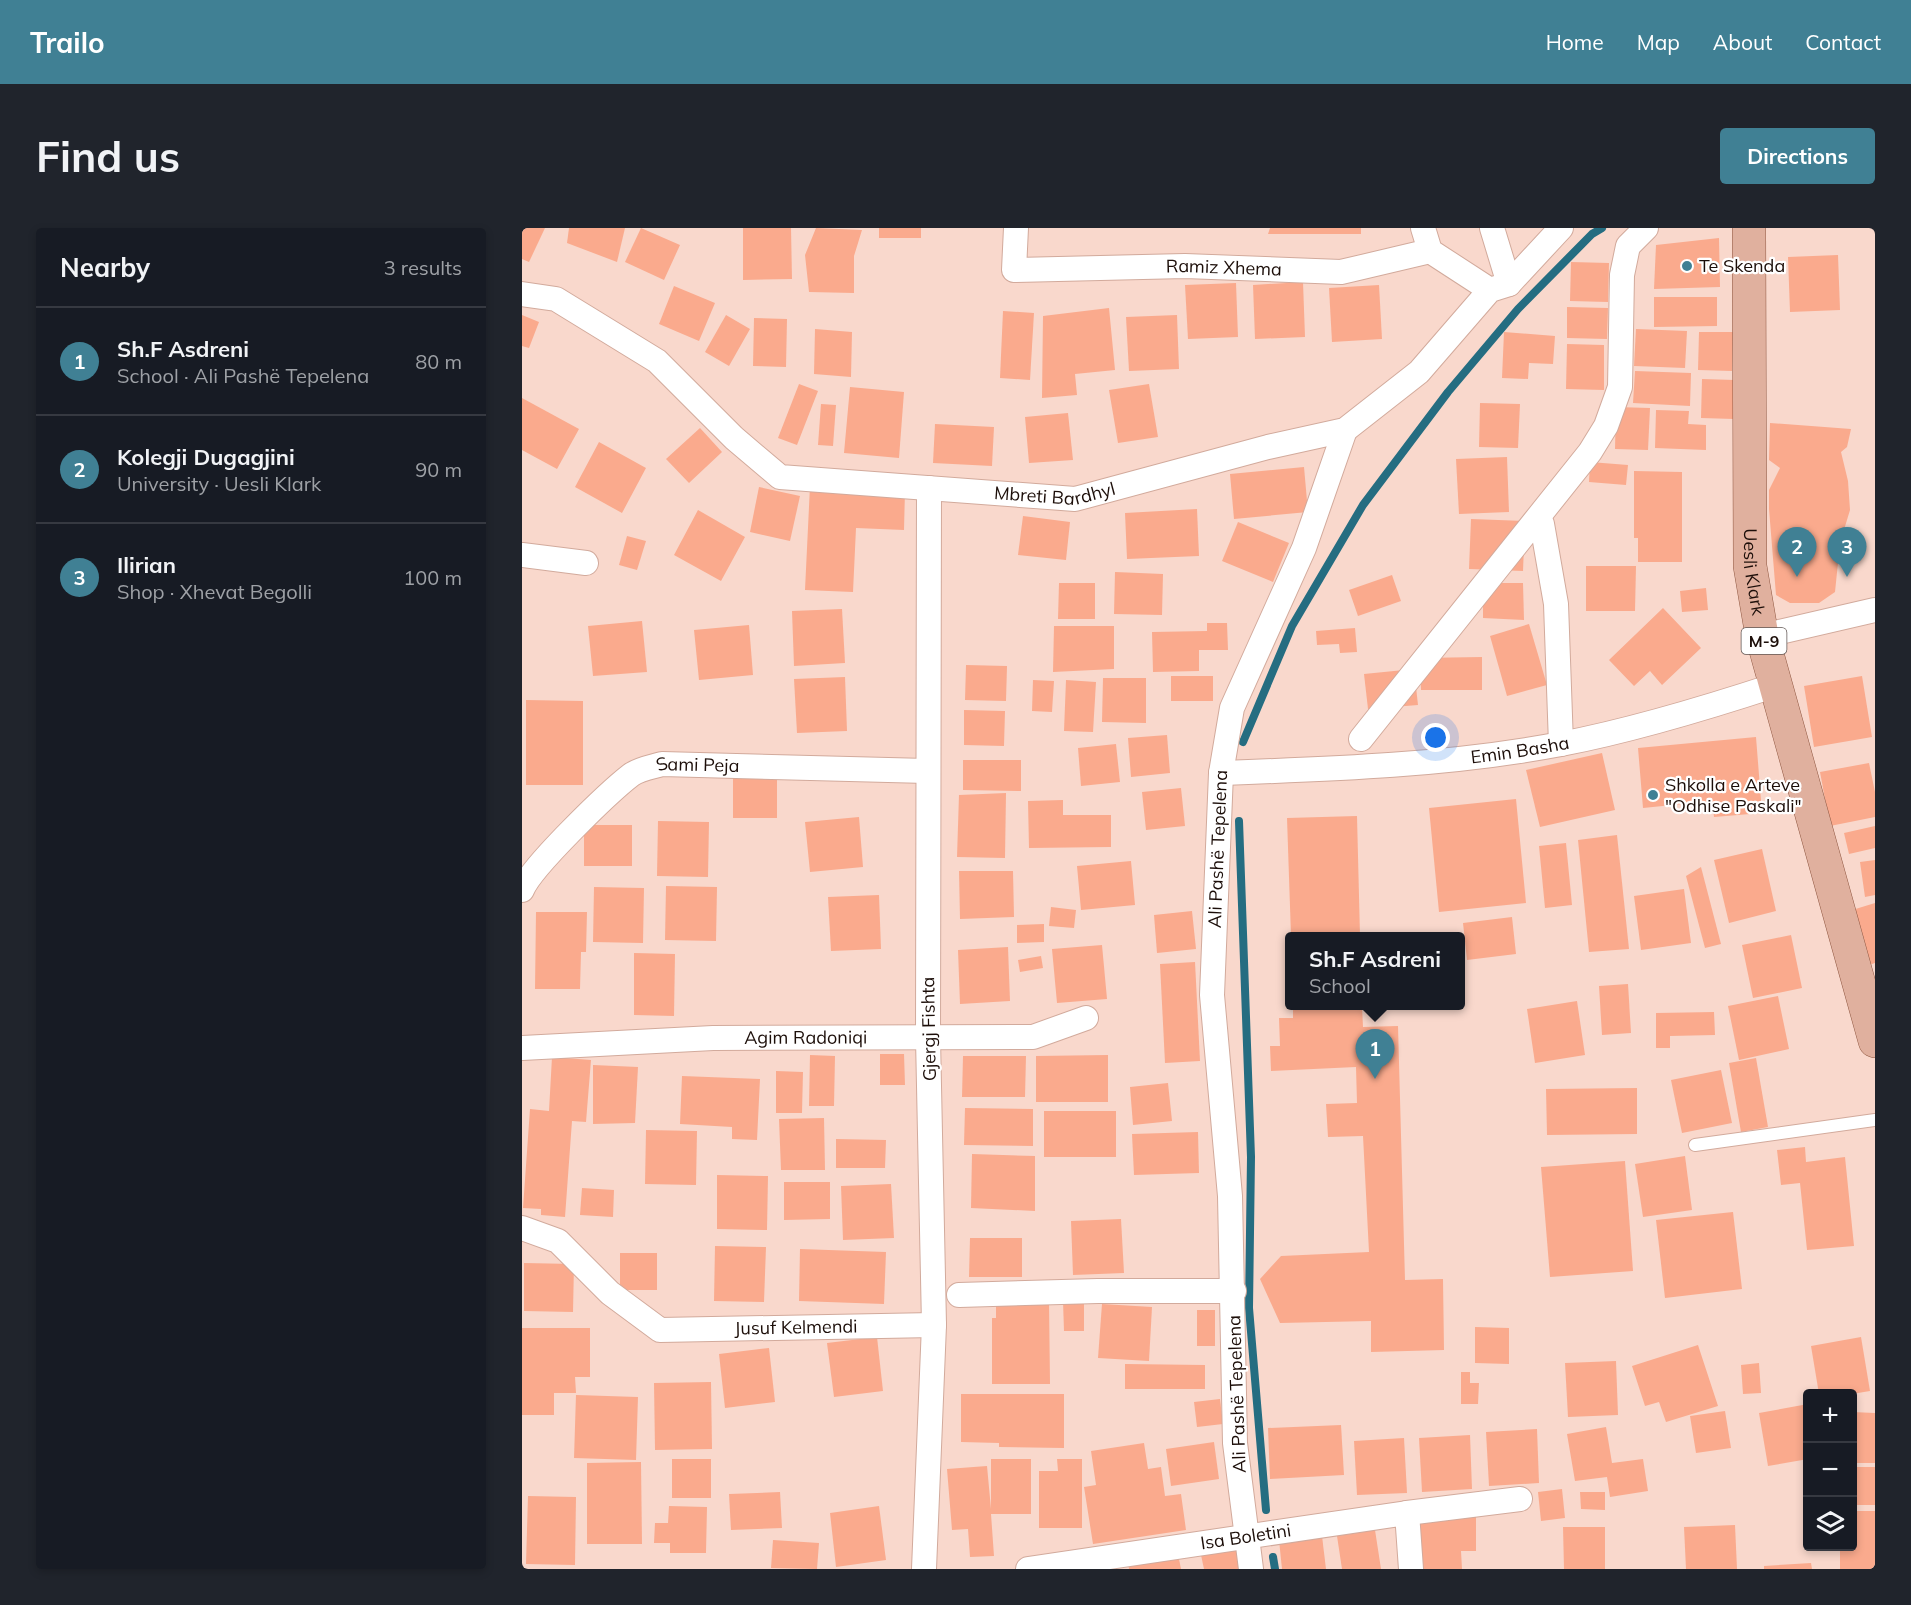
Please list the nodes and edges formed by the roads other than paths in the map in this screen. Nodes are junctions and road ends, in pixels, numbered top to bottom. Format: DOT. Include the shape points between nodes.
graph roads {
  1 [pos="1016,228"];
  2 [pos="1492,228"];
  3 [pos="1561,228"];
  4 [pos="1646,228"];
  5 [pos="1749,228"];
  6 [pos="1426,239"];
  7 [pos="1499,287"];
  8 [pos="522,294"];
  9 [pos="1344,430"];
  10 [pos="929,488"];
  11 [pos="1542,524"];
  12 [pos="522,555"];
  13 [pos="586,563"];
  14 [pos="1875,610"];
  15 [pos="1762,636"];
  16 [pos="1776,685"];
  17 [pos="1361,739"];
  18 [pos="1561,744"];
  19 [pos="927,771"];
  20 [pos="1221,773"];
  21 [pos="522,890"];
  22 [pos="1086,1018"];
  23 [pos="928,1038"];
  24 [pos="1875,1041"];
  25 [pos="522,1048"];
  26 [pos="1875,1120"];
  27 [pos="1695,1145"];
  28 [pos="522,1228"];
  29 [pos="1234,1291"];
  30 [pos="959,1295"];
  31 [pos="934,1325"];
  32 [pos="1521,1499"];
  33 [pos="1407,1512"];
  34 [pos="1247,1537"];
  35 [pos="924,1569"];
  36 [pos="1028,1569"];
  37 [pos="1251,1569"];
  38 [pos="1411,1569"];
  1 -- 6 [label="street, Ramiz Xhema" via="1014,270 1185,266 1341,272"];
  2 -- 7 [label="street"];
  3 -- 7 [label="street, Mbreti Bardhyl"];
  4 -- 17 [label="street" via="1628,246 1622,275 1620,387 1606,426 1590,452"];
  5 -- 15 [label="main road, Uesli Klark / M-9" via="1750,566"];
  6 -- 7 [label="street"];
  7 -- 9 [label="street, Mbreti Bardhyl" via="1419,372"];
  8 -- 10 [label="street, Mbreti Bardhyl" via="556,299 657,362 780,477"];
  9 -- 10 [label="street, Mbreti Bardhyl" via="1075,499"];
  9 -- 20 [label="street, Ali Pashë Tepelena" via="1304,548 1232,708"];
  10 -- 19 [label="street, Gjergj Fishta"];
  11 -- 18 [label="street" via="1556,604"];
  12 -- 13 [label="street"];
  14 -- 15 [label="street"];
  15 -- 16 [label="main road, Uesli Klark / M-9"];
  16 -- 18 [label="street, Emin Basha" via="1707,708"];
  16 -- 24 [label="main road, Uesli Klark / M-9"];
  18 -- 20 [label="street, Emin Basha" via="1344,769"];
  19 -- 21 [label="street, Sami Peja" via="662,764 633,774 558,845 526,879"];
  19 -- 23 [label="street, Gjergj Fishta"];
  20 -- 29 [label="street, Ali Pashë Tepelena" via="1212,995 1223,1096"];
  22 -- 23 [label="street, Agim Radoniqi" via="1033,1037"];
  23 -- 25 [label="street, Agim Radoniqi" via="713,1038"];
  23 -- 31 [label="street, Gjergj Fishta"];
  26 -- 27 [label="lane"];
  28 -- 31 [label="street, Jusuf Kelmendi" via="558,1241 610,1293 660,1330"];
  29 -- 30 [label="street, Ali Pashë Tepelena"];
  29 -- 34 [label="street, Ali Pashë Tepelena" via="1235,1443"];
  31 -- 35 [label="street, Gjergj Fishta"];
  32 -- 33 [label="street, Isa Boletini"];
  33 -- 34 [label="street, Isa Boletini"];
  33 -- 38 [label="street"];
  34 -- 36 [label="street, Isa Boletini"];
  34 -- 37 [label="street, Ali Pashë Tepelena"];
}
